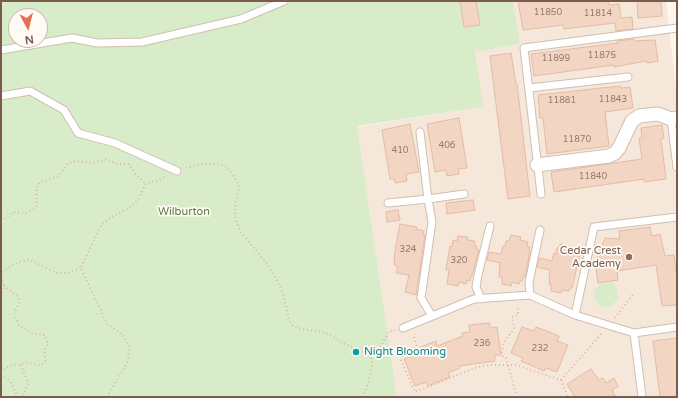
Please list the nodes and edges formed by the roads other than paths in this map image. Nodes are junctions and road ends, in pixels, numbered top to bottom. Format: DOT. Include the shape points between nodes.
graph roads {
  1 [pos="284,1"];
  2 [pos="677,28"];
  3 [pos="1,50"];
  4 [pos="628,77"];
  5 [pos="529,88"];
  6 [pos="1,96"];
  7 [pos="674,118"];
  8 [pos="420,132"];
  9 [pos="537,165"];
  10 [pos="677,167"];
  11 [pos="177,171"];
  12 [pos="464,194"];
  13 [pos="541,194"];
  14 [pos="428,199"];
  15 [pos="388,203"];
  16 [pos="677,217"];
  17 [pos="490,226"];
  18 [pos="540,230"];
  19 [pos="530,295"];
  20 [pos="481,299"];
  21 [pos="575,315"];
  22 [pos="432,316"];
  23 [pos="677,326"];
  24 [pos="403,328"];
  25 [pos="634,333"];
  26 [pos="642,397"];
  1 -- 3 [label="lane" via="241,19 142,42 97,43 72,38"];
  2 -- 5 [label="lane" via="524,48"];
  4 -- 5 [label="lane"];
  5 -- 9 [label="lane"];
  6 -- 11 [label="lane" via="30,91 64,110 78,133 115,143"];
  7 -- 9 [label="street" via="658,114 640,116 632,121 619,148 609,156"];
  7 -- 10 [label="lane"];
  8 -- 14 [label="lane"];
  9 -- 13 [label="lane"];
  12 -- 14 [label="lane"];
  14 -- 15 [label="lane"];
  14 -- 22 [label="lane" via="432,222 421,298"];
  16 -- 21 [label="lane" via="594,227"];
  17 -- 20 [label="lane" via="476,287"];
  18 -- 19 [label="lane" via="529,282"];
  19 -- 20 [label="lane"];
  19 -- 21 [label="lane"];
  20 -- 22 [label="lane" via="474,299"];
  21 -- 25 [label="lane"];
  22 -- 24 [label="lane"];
  23 -- 25 [label="lane"];
  25 -- 26 [label="lane"];
}
